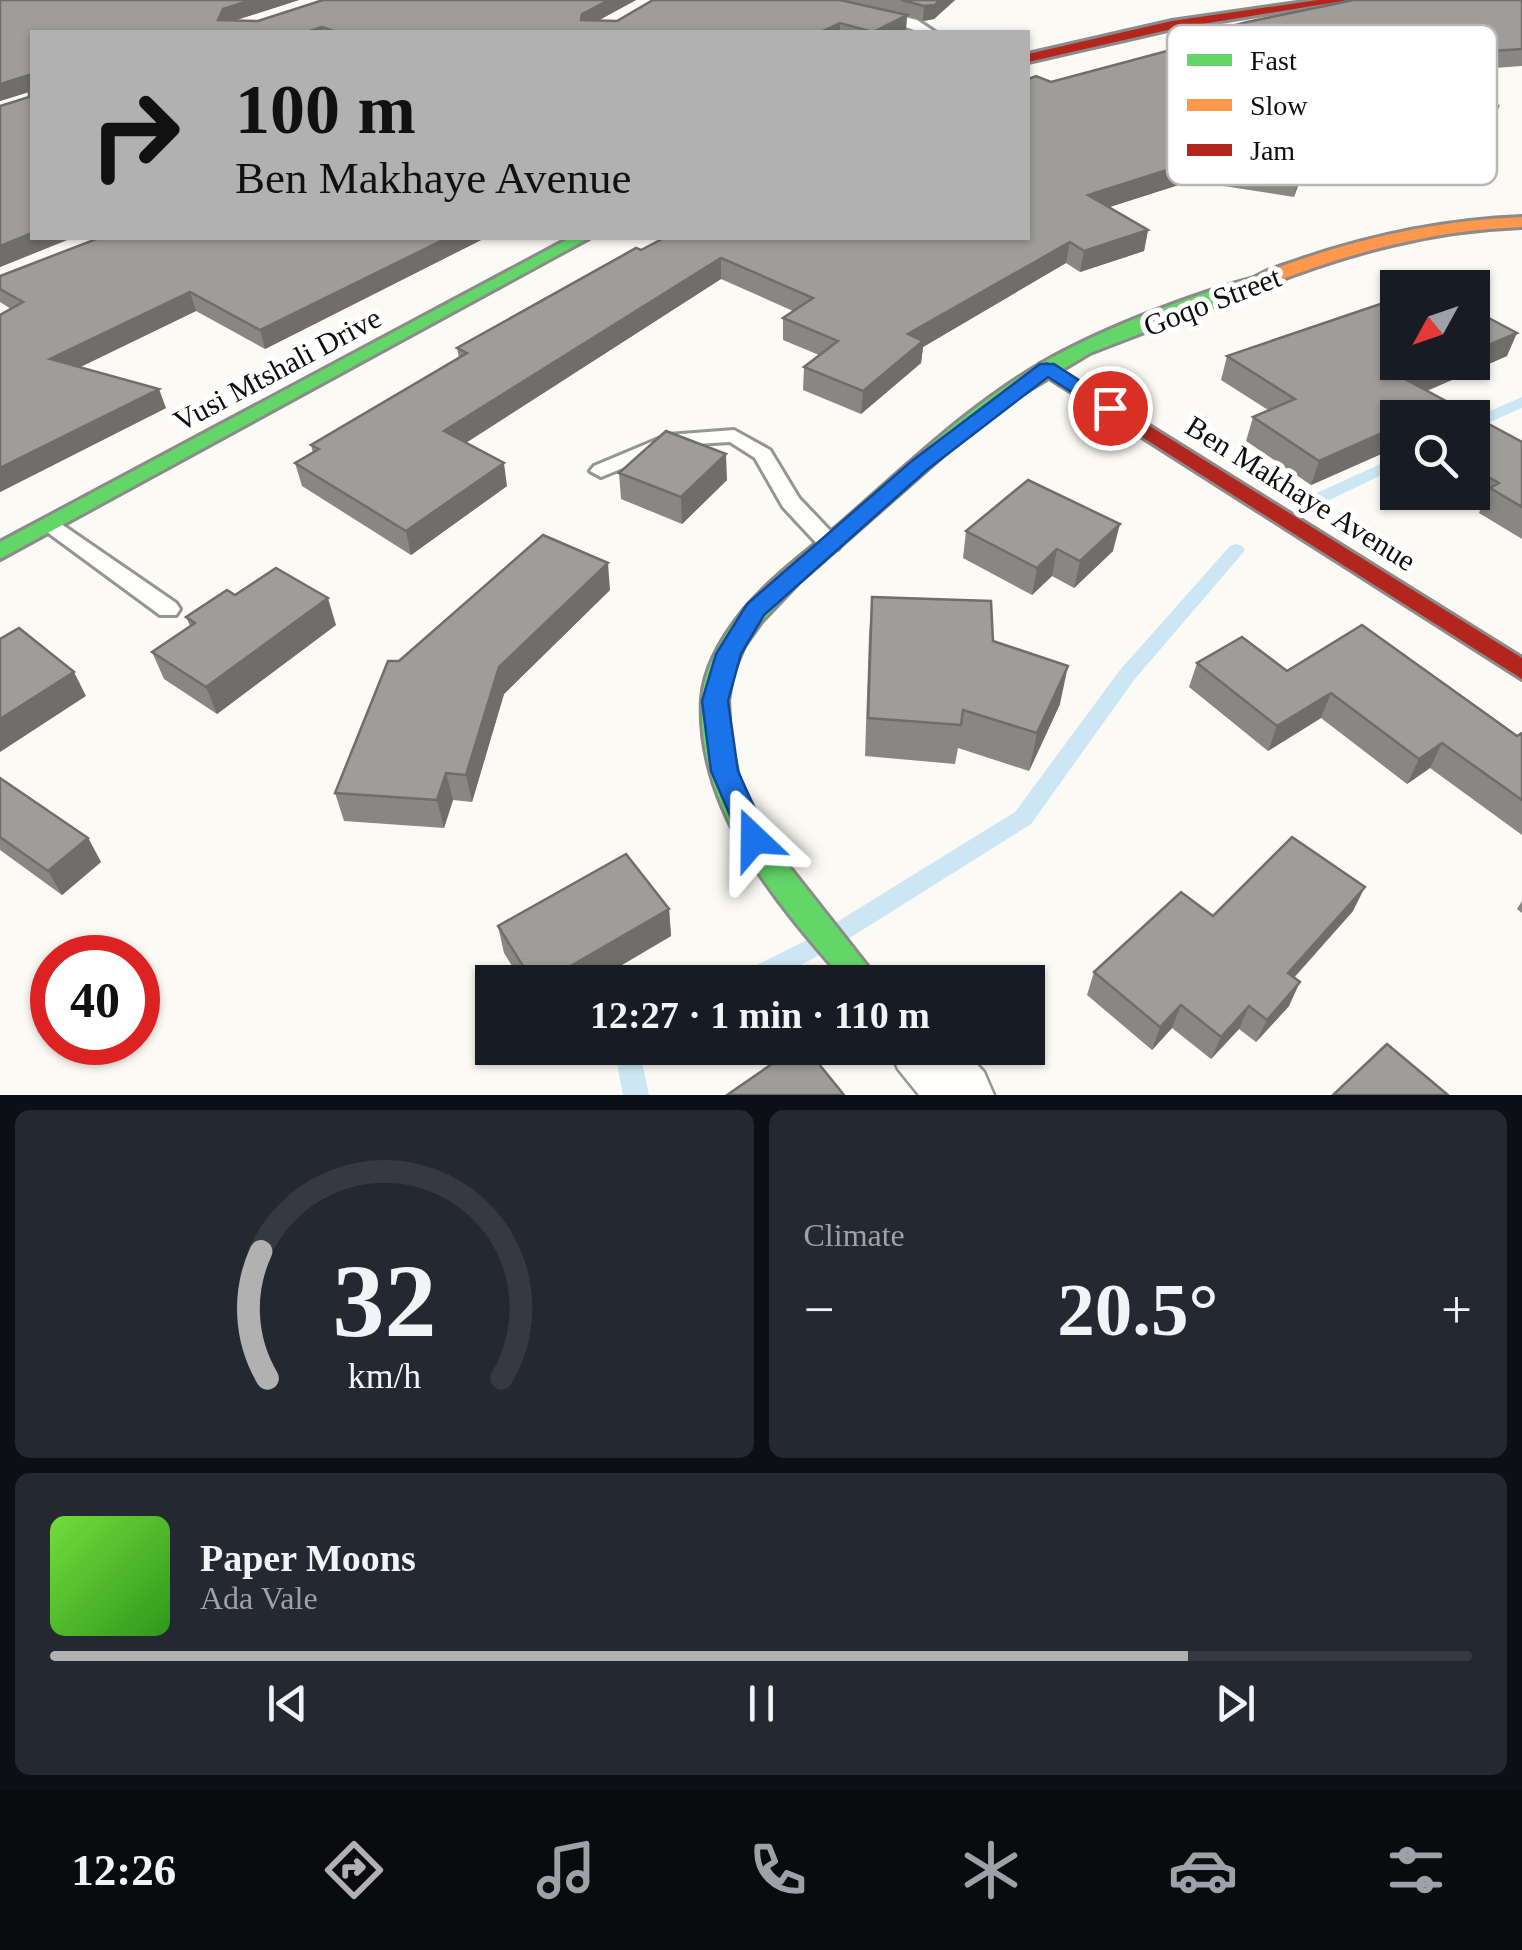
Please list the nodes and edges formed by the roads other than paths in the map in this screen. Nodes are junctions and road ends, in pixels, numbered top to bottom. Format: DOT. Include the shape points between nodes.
graph roads {
  1 [pos="1343,0"];
  2 [pos="858,10"];
  3 [pos="1179,25"];
  4 [pos="1167,27"];
  5 [pos="925,30"];
  6 [pos="1030,58"];
  7 [pos="1522,222"];
  8 [pos="577,240"];
  9 [pos="1047,368"];
  10 [pos="601,471"];
  11 [pos="52,524"];
  12 [pos="830,544"];
  13 [pos="0,552"];
  14 [pos="168,609"];
  15 [pos="1522,670"];
  16 [pos="851,965"];
  17 [pos="935,1065"];
  18 [pos="962,1095"];
  1 -- 3 [label="street"];
  2 -- 5 [label="lane"];
  4 -- 6 [label="street"];
  7 -- 9 [label="street, Goqo Street" via="1447,223 1379,238"];
  8 -- 11 [label="street, Vusi Mtshali Drive"];
  9 -- 12 [label="street, Goqo Street" via="920,464"];
  9 -- 15 [label="street, Ben Makhaye Avenue"];
  10 -- 12 [label="lane" via="675,439 734,436 763,454 791,502"];
  11 -- 13 [label="street, Vusi Mtshali Drive"];
  11 -- 14 [label="lane"];
  12 -- 16 [label="street, Goqo Street" via="755,610 729,654 715,701 725,771 754,839"];
  17 -- 18 [label="street"];
}
